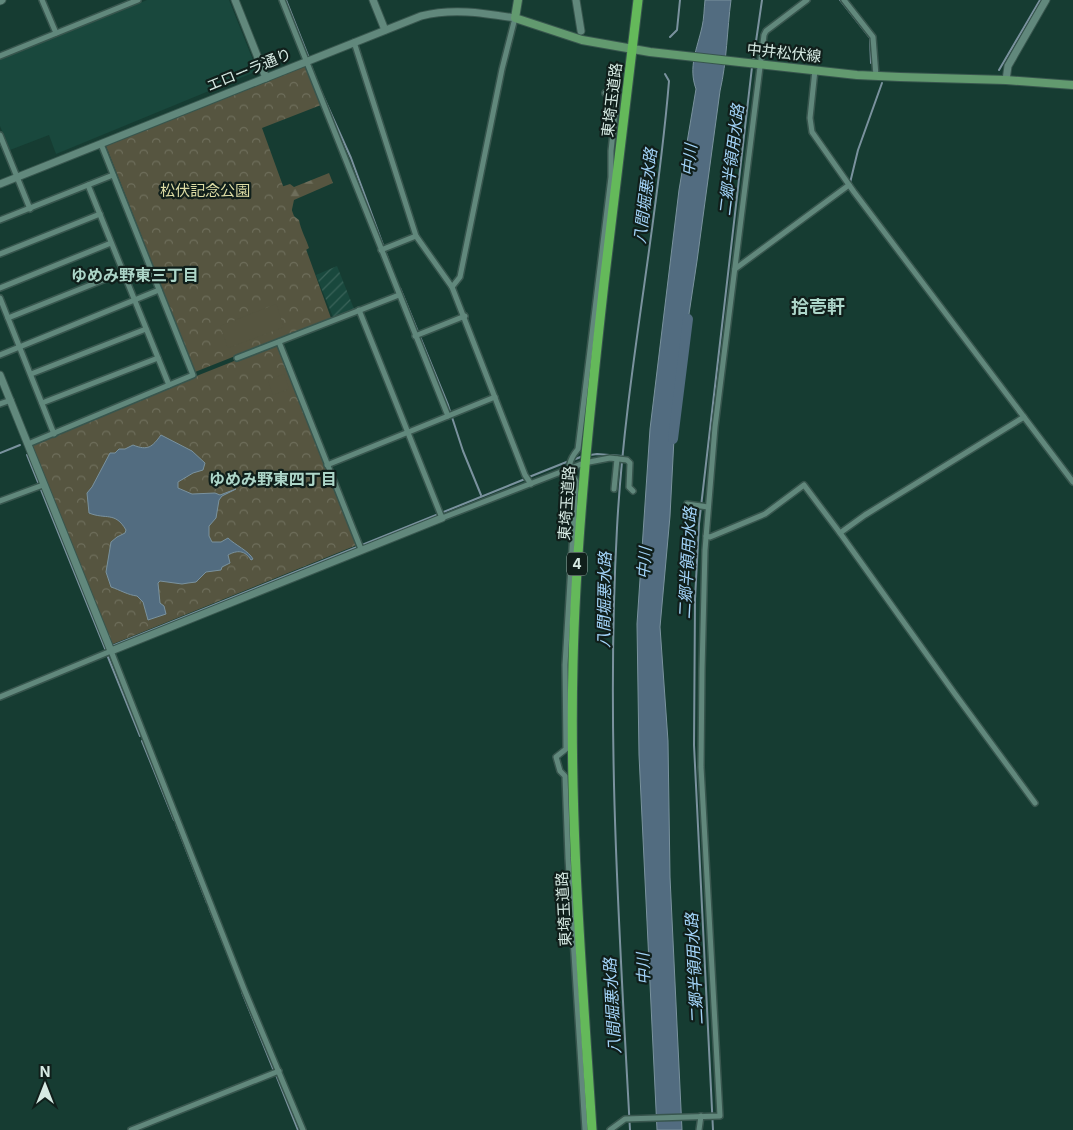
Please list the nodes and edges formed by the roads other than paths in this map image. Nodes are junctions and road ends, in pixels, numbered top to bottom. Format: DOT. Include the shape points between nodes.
graph roads {
  1 [pos="42,0"];
  2 [pos="138,0"];
  3 [pos="235,0"];
  4 [pos="282,0"];
  5 [pos="373,0"];
  6 [pos="518,0"];
  7 [pos="576,0"];
  8 [pos="638,0"];
  9 [pos="807,0"];
  10 [pos="844,0"];
  11 [pos="1046,0"];
  12 [pos="515,18"];
  13 [pos="385,30"];
  14 [pos="580,31"];
  15 [pos="56,33"];
  16 [pos="354,42"];
  17 [pos="632,49"];
  18 [pos="0,56"];
  19 [pos="306,62"];
  20 [pos="760,64"];
  21 [pos="815,70"];
  22 [pos="876,76"];
  23 [pos="266,78"];
  24 [pos="1006,80"];
  25 [pos="1073,85"];
  26 [pos="605,93"];
  27 [pos="0,135"];
  28 [pos="101,144"];
  29 [pos="113,175"];
  30 [pos="17,177"];
  31 [pos="0,184"];
  32 [pos="88,185"];
  33 [pos="849,185"];
  34 [pos="30,209"];
  35 [pos="100,214"];
  36 [pos="0,220"];
  37 [pos="416,236"];
  38 [pos="111,243"];
  39 [pos="381,250"];
  40 [pos="0,254"];
  41 [pos="735,268"];
  42 [pos="123,272"];
  43 [pos="452,287"];
  44 [pos="0,288"];
  45 [pos="159,290"];
  46 [pos="399,295"];
  47 [pos="0,298"];
  48 [pos="135,300"];
  49 [pos="359,310"];
  50 [pos="465,316"];
  51 [pos="8,318"];
  52 [pos="146,329"];
  53 [pos="415,336"];
  54 [pos="279,342"];
  55 [pos="20,347"];
  56 [pos="0,354"];
  57 [pos="158,358"];
  58 [pos="237,358"];
  59 [pos="31,374"];
  60 [pos="0,375"];
  61 [pos="169,385"];
  62 [pos="495,397"];
  63 [pos="10,400"];
  64 [pos="42,403"];
  65 [pos="0,404"];
  66 [pos="448,416"];
  67 [pos="1024,417"];
  68 [pos="408,433"];
  69 [pos="54,434"];
  70 [pos="28,444"];
  71 [pos="617,459"];
  72 [pos="584,463"];
  73 [pos="327,465"];
  74 [pos="570,469"];
  75 [pos="1073,482"];
  76 [pos="531,484"];
  77 [pos="41,485"];
  78 [pos="614,489"];
  79 [pos="633,491"];
  80 [pos="0,501"];
  81 [pos="687,504"];
  82 [pos="708,507"];
  83 [pos="442,518"];
  84 [pos="840,533"];
  85 [pos="706,536"];
  86 [pos="362,549"];
  87 [pos="111,652"];
  88 [pos="0,697"];
  89 [pos="1035,803"];
  90 [pos="278,1071"];
  91 [pos="701,1116"];
  92 [pos="132,1130"];
  93 [pos="303,1130"];
  94 [pos="585,1130"];
  95 [pos="592,1130"];
  96 [pos="610,1130"];
  97 [pos="699,1130"];
  1 -- 15 [label="street"];
  2 -- 15 [label="street"];
  3 -- 23 [label="street"];
  4 -- 19 [label="street"];
  5 -- 13 [label="street"];
  6 -- 12 [label="main road"];
  7 -- 14 [label="street"];
  8 -- 17 [label="highway, 東埼玉道路 / 4"];
  9 -- 20 [label="street" via="766,31"];
  10 -- 22 [label="street" via="873,36"];
  11 -- 24 [label="street" via="1008,66"];
  12 -- 13 [label="street, エローラ通り" via="468,11 434,13"];
  12 -- 17 [label="main road, 中井松伏線" via="582,40"];
  12 -- 43 [label="street" via="460,277"];
  13 -- 16 [label="street, エローラ通り"];
  15 -- 18 [label="street"];
  16 -- 19 [label="street, エローラ通り"];
  16 -- 37 [label="street"];
  17 -- 20 [label="main road, 中井松伏線"];
  17 -- 72 [label="highway, 東埼玉道路 / 4"];
  19 -- 23 [label="street, エローラ通り"];
  19 -- 39 [label="street"];
  20 -- 21 [label="main road, 中井松伏線"];
  20 -- 41 [label="street"];
  21 -- 22 [label="main road, 中井松伏線"];
  21 -- 33 [label="street" via="810,118 812,132"];
  22 -- 24 [label="main road, 中井松伏線"];
  23 -- 28 [label="street, エローラ通り"];
  24 -- 25 [label="main road, 中井松伏線"];
  26 -- 74 [label="street" via="617,95 611,176 578,449 572,454"];
  27 -- 30 [label="street"];
  28 -- 29 [label="street"];
  28 -- 30 [label="street, エローラ通り"];
  29 -- 32 [label="street"];
  29 -- 45 [label="street"];
  30 -- 31 [label="street, エローラ通り"];
  30 -- 34 [label="street"];
  32 -- 34 [label="street"];
  32 -- 35 [label="street"];
  33 -- 41 [label="street"];
  33 -- 67 [label="street" via="900,257"];
  34 -- 36 [label="street"];
  35 -- 38 [label="street"];
  35 -- 40 [label="street"];
  37 -- 39 [label="street"];
  37 -- 43 [label="street"];
  38 -- 42 [label="street"];
  38 -- 44 [label="street"];
  39 -- 46 [label="street"];
  41 -- 82 [label="street"];
  42 -- 48 [label="street"];
  42 -- 51 [label="street"];
  43 -- 50 [label="street"];
  45 -- 48 [label="street"];
  45 -- 61 [label="street" via="193,375"];
  46 -- 49 [label="street"];
  46 -- 53 [label="street"];
  47 -- 51 [label="street"];
  48 -- 52 [label="street"];
  48 -- 55 [label="street"];
  49 -- 54 [label="street"];
  49 -- 68 [label="street"];
  50 -- 53 [label="street"];
  50 -- 62 [label="street"];
  51 -- 55 [label="street"];
  52 -- 57 [label="street"];
  52 -- 59 [label="street"];
  53 -- 66 [label="street"];
  54 -- 58 [label="street"];
  54 -- 73 [label="street"];
  55 -- 56 [label="street"];
  55 -- 59 [label="street"];
  57 -- 61 [label="street"];
  57 -- 64 [label="street"];
  59 -- 64 [label="street"];
  60 -- 63 [label="street"];
  61 -- 69 [label="street"];
  62 -- 66 [label="street"];
  62 -- 76 [label="street"];
  63 -- 65 [label="street"];
  63 -- 70 [label="street"];
  64 -- 69 [label="street"];
  66 -- 68 [label="street"];
  67 -- 75 [label="street"];
  67 -- 84 [label="street"];
  68 -- 73 [label="street"];
  68 -- 83 [label="street"];
  69 -- 70 [label="street"];
  70 -- 77 [label="street"];
  71 -- 72 [label="street"];
  71 -- 78 [label="street"];
  71 -- 79 [label="street" via="630,462 629,488"];
  72 -- 74 [label="street"];
  72 -- 95 [label="highway, 東埼玉道路 / 4" via="572,664 572,802"];
  73 -- 86 [label="street"];
  74 -- 76 [label="street"];
  74 -- 94 [label="street" via="576,481 565,665 566,749 556,757 565,776"];
  76 -- 83 [label="street"];
  77 -- 80 [label="street"];
  77 -- 87 [label="street"];
  81 -- 82 [label="street"];
  82 -- 85 [label="street"];
  83 -- 86 [label="street"];
  84 -- 85 [label="street" via="804,485 765,514"];
  84 -- 89 [label="street"];
  85 -- 91 [label="street" via="701,767 720,1116"];
  86 -- 87 [label="street"];
  87 -- 88 [label="street"];
  87 -- 90 [label="street"];
  90 -- 92 [label="street"];
  90 -- 93 [label="street"];
  91 -- 96 [label="street" via="625,1119"];
  91 -- 97 [label="street"];
}
